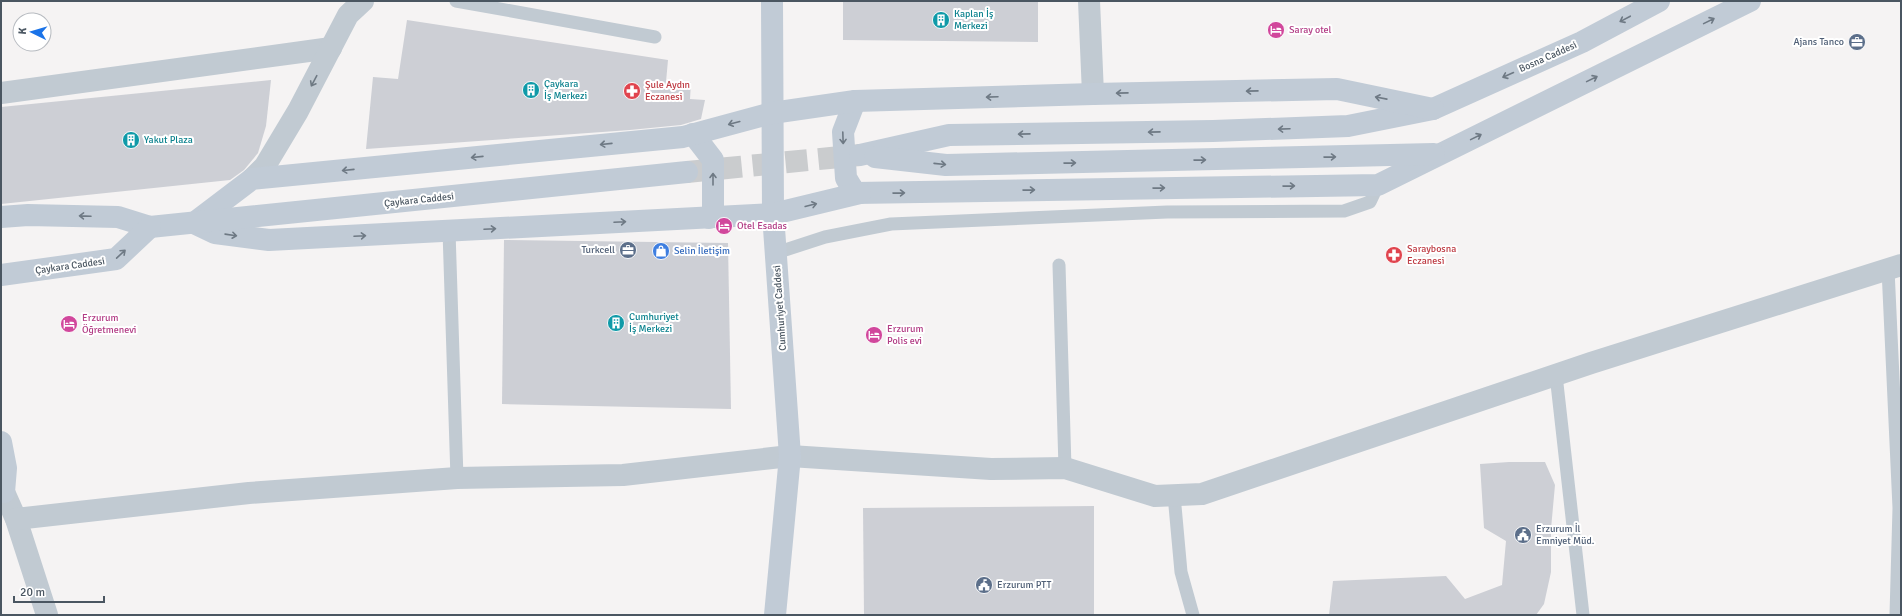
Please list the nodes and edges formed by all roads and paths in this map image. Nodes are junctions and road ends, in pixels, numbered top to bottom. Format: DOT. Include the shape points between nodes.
graph roads {
  1 [pos="363,1"];
  2 [pos="456,1"];
  3 [pos="772,1"];
  4 [pos="1089,1"];
  5 [pos="1659,1"];
  6 [pos="1750,1"];
  7 [pos="655,37"];
  8 [pos="331,48"];
  9 [pos="1,93"];
  10 [pos="1093,94"];
  11 [pos="855,101"];
  12 [pos="1433,108"];
  13 [pos="772,113"];
  14 [pos="693,134"];
  15 [pos="1441,154"];
  16 [pos="687,172"];
  17 [pos="252,179"];
  18 [pos="1378,184"];
  19 [pos="860,193"];
  20 [pos="773,214"];
  21 [pos="1,217"];
  22 [pos="709,218"];
  23 [pos="194,223"];
  24 [pos="150,227"];
  25 [pos="449,231"];
  26 [pos="776,253"];
  27 [pos="1059,264"];
  28 [pos="1894,267"];
  29 [pos="1,275"];
  30 [pos="1556,375"];
  31 [pos="1,442"];
  32 [pos="790,456"];
  33 [pos="1065,468"];
  34 [pos="457,478"];
  35 [pos="2,491"];
  36 [pos="1174,495"];
  37 [pos="1900,508"];
  38 [pos="16,519"];
  39 [pos="47,615"];
  40 [pos="775,615"];
  41 [pos="787,615"];
  42 [pos="1193,615"];
  43 [pos="1583,615"];
  44 [pos="1896,615"];
  1 -- 8 [label="street" via="348,16"];
  2 -- 7 [label="lane"];
  3 -- 13 [label="main road, Cumhuriyet Caddesi"];
  4 -- 10 [label="street"];
  5 -- 12 [label="main road, Bosna Caddesi, one-way" via="1582,42"];
  15 -- 6 [label="main road, one-way"];
  8 -- 9 [label="street"];
  8 -- 17 [label="street, one-way" via="265,166"];
  10 -- 11 [label="main road, one-way"];
  12 -- 10 [label="main road, one-way" via="1337,89"];
  11 -- 13 [label="main road"];
  11 -- 19 [label="main road, one-way" via="843,132 846,178 855,193"];
  12 -- 15 [label="main road, Bosna Caddesi, one-way" via="1348,126 949,135 860,155 946,165"];
  13 -- 14 [label="main road, one-way"];
  13 -- 20 [label="main road, Cumhuriyet Caddesi"];
  14 -- 17 [label="main road, one-way"];
  22 -- 14 [label="main road, one-way" via="713,209 713,160"];
  15 -- 18 [label="main road"];
  16 -- 23 [label="main road, Çaykara Caddesi"];
  17 -- 23 [label="main road"];
  19 -- 18 [label="main road, one-way"];
  18 -- 26 [label="lane" via="1370,202 1344,210 1167,212 891,224 826,237"];
  20 -- 19 [label="main road, one-way"];
  20 -- 22 [label="main road"];
  20 -- 26 [label="main road, Cumhuriyet Caddesi"];
  24 -- 21 [label="main road, Çaykara Caddesi, one-way" via="118,217"];
  25 -- 22 [label="main road, one-way"];
  23 -- 24 [label="main road, Çaykara Caddesi"];
  23 -- 25 [label="main road, one-way" via="215,233 269,240"];
  29 -- 24 [label="main road, Çaykara Caddesi, one-way" via="116,259"];
  25 -- 34 [label="lane"];
  26 -- 32 [label="main road, Cumhuriyet Caddesi"];
  27 -- 33 [label="lane"];
  28 -- 30 [label="street"];
  28 -- 37 [label="lane"];
  30 -- 36 [label="street" via="1202,494"];
  30 -- 43 [label="lane"];
  31 -- 35 [label="main road" via="6,468"];
  32 -- 33 [label="street" via="991,469"];
  32 -- 34 [label="street" via="623,475"];
  32 -- 40 [label="main road, Cumhuriyet Caddesi"];
  32 -- 41 [label="main road"];
  33 -- 36 [label="street" via="1155,496"];
  34 -- 38 [label="street" via="249,493"];
  35 -- 38 [label="street"];
  36 -- 42 [label="lane" via="1181,572"];
  37 -- 44 [label="lane"];
  38 -- 39 [label="street"];
}
